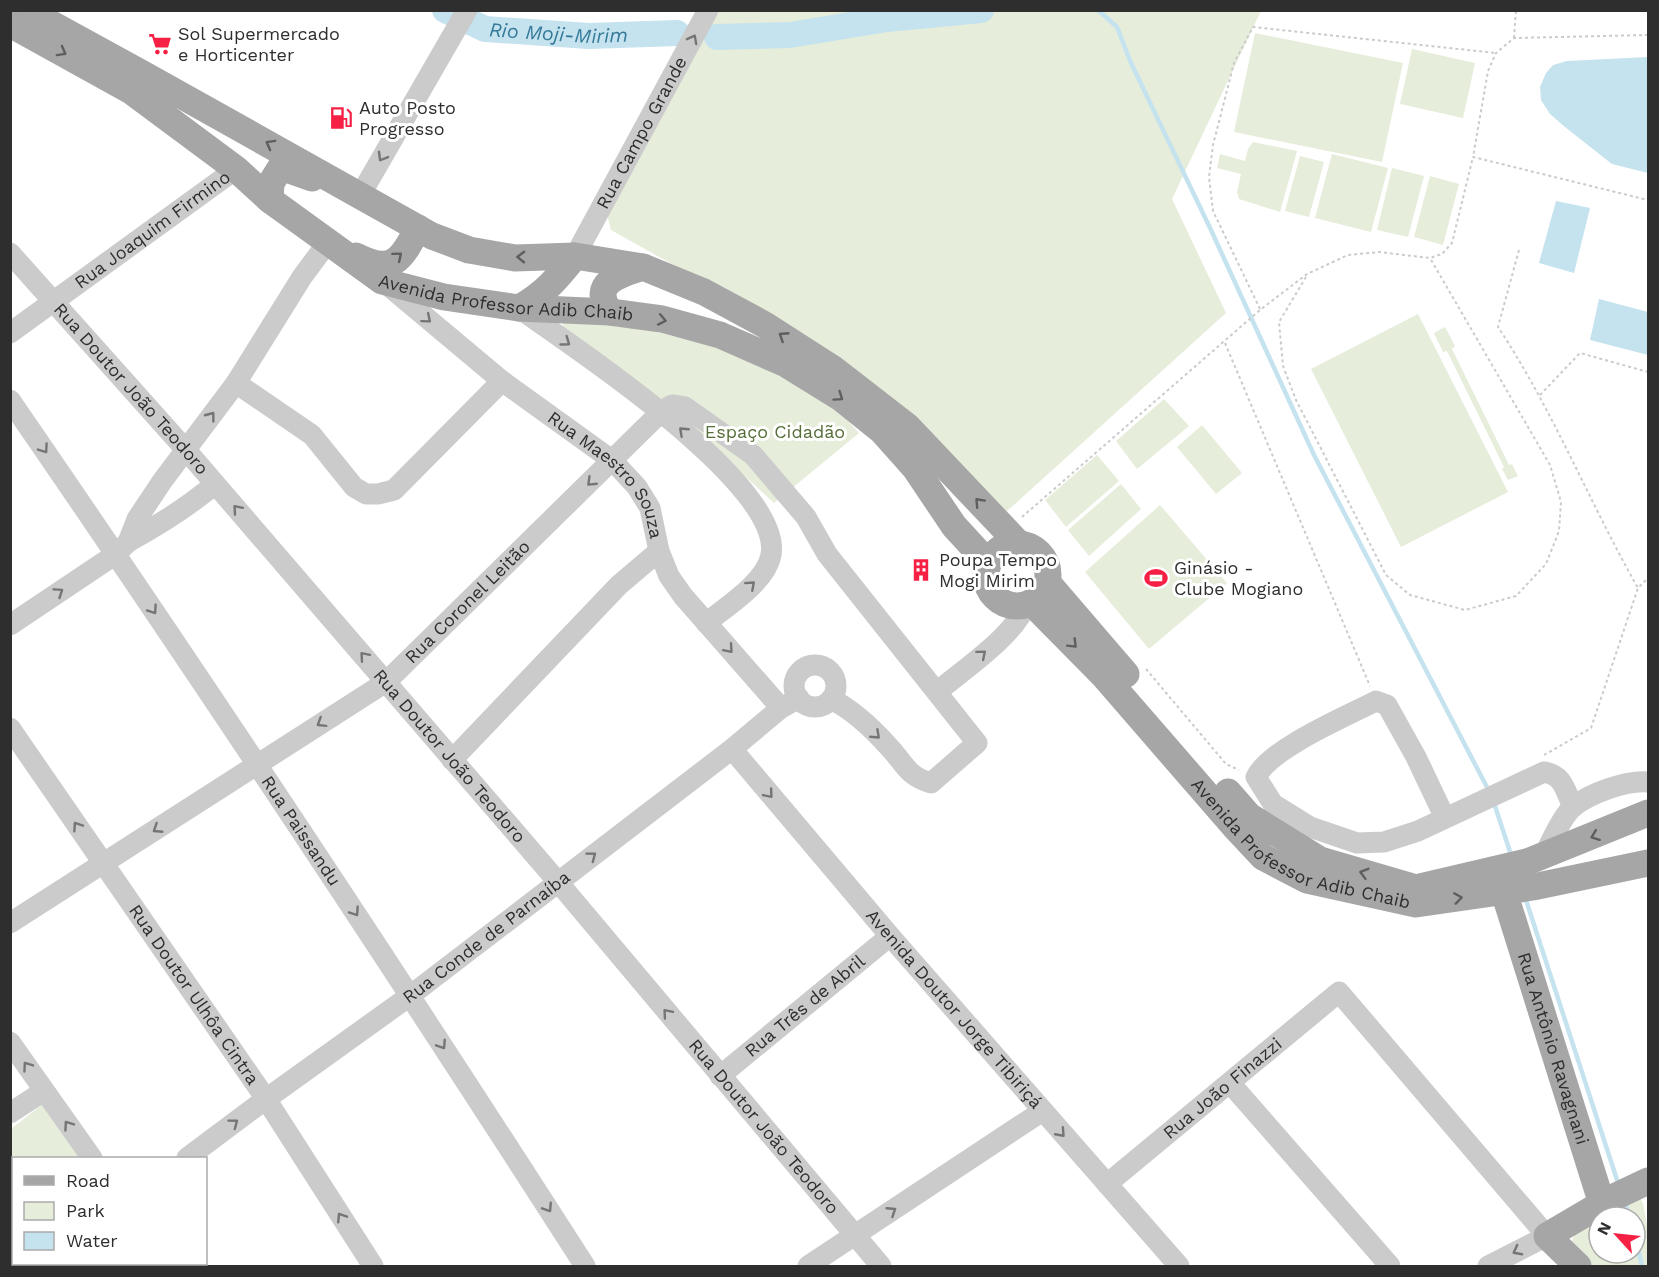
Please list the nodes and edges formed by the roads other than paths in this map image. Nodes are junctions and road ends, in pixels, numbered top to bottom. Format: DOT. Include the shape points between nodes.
graph roads {
  1 [pos="26,10"];
  2 [pos="467,10"];
  3 [pos="708,10"];
  4 [pos="10,24"];
  5 [pos="281,167"];
  6 [pos="236,169"];
  7 [pos="361,194"];
  8 [pos="270,200"];
  9 [pos="418,228"];
  10 [pos="328,242"];
  11 [pos="10,253"];
  12 [pos="575,256"];
  13 [pos="643,267"];
  14 [pos="382,281"];
  15 [pos="54,302"];
  16 [pos="519,308"];
  17 [pos="609,312"];
  18 [pos="10,333"];
  19 [pos="502,381"];
  20 [pos="236,383"];
  21 [pos="10,400"];
  22 [pos="662,411"];
  23 [pos="186,450"];
  24 [pos="613,461"];
  25 [pos="215,484"];
  26 [pos="1019,532"];
  27 [pos="122,548"];
  28 [pos="659,550"];
  29 [pos="988,563"];
  30 [pos="1035,596"];
  31 [pos="706,623"];
  32 [pos="10,625"];
  33 [pos="386,682"];
  34 [pos="937,692"];
  35 [pos="831,699"];
  36 [pos="790,703"];
  37 [pos="10,728"];
  38 [pos="732,749"];
  39 [pos="452,760"];
  40 [pos="256,764"];
  41 [pos="1648,782"];
  42 [pos="1573,807"];
  43 [pos="1648,813"];
  44 [pos="1445,818"];
  45 [pos="103,864"];
  46 [pos="1648,864"];
  47 [pos="1521,875"];
  48 [pos="558,882"];
  49 [pos="10,923"];
  50 [pos="890,936"];
  51 [pos="411,995"];
  52 [pos="10,1042"];
  53 [pos="720,1076"];
  54 [pos="1230,1083"];
  55 [pos="44,1091"];
  56 [pos="266,1099"];
  57 [pos="1041,1112"];
  58 [pos="10,1113"];
  59 [pos="91,1157"];
  60 [pos="188,1157"];
  61 [pos="1107,1184"];
  62 [pos="1632,1190"];
  63 [pos="854,1236"];
  64 [pos="1547,1236"];
  65 [pos="373,1266"];
  66 [pos="585,1266"];
  67 [pos="808,1266"];
  68 [pos="881,1266"];
  69 [pos="1179,1266"];
  70 [pos="1390,1266"];
  71 [pos="1488,1266"];
  72 [pos="1578,1266"];
  7 -- 1 [label="main road, one-way"];
  2 -- 7 [label="street, one-way"];
  12 -- 3 [label="street, Rua Campo Grande, one-way"];
  4 -- 6 [label="main road, Avenida Professor Adib Chaib, one-way" via="131,91"];
  5 -- 6 [label="main road" via="254,165"];
  5 -- 7 [label="main road"];
  5 -- 8 [label="main road" via="271,183"];
  6 -- 8 [label="main road, Avenida Professor Adib Chaib"];
  6 -- 15 [label="street, Rua Joaquim Firmino"];
  7 -- 9 [label="main road"];
  8 -- 10 [label="main road, Avenida Professor Adib Chaib"];
  10 -- 9 [label="main road, one-way" via="372,264 383,265 402,255"];
  12 -- 9 [label="main road, one-way" via="515,258 469,250"];
  10 -- 14 [label="main road, Avenida Professor Adib Chaib"];
  10 -- 20 [label="street"];
  11 -- 15 [label="street, Rua Doutor João Teodoro"];
  12 -- 13 [label="main road"];
  12 -- 16 [label="main road" via="553,284"];
  13 -- 17 [label="main road" via="608,282 603,298"];
  26 -- 13 [label="main road, one-way" via="908,427 832,368 755,319 704,292"];
  14 -- 16 [label="main road, Avenida Professor Adib Chaib" via="444,297"];
  14 -- 19 [label="street, Rua Maestro Souza, one-way"];
  15 -- 18 [label="street, Rua Joaquim Firmino"];
  15 -- 23 [label="street, Rua Doutor João Teodoro"];
  16 -- 17 [label="main road, Avenida Professor Adib Chaib"];
  16 -- 22 [label="street, one-way"];
  17 -- 29 [label="main road, Avenida Professor Adib Chaib, one-way" via="662,319 720,334 786,364 841,398 882,431 915,468 954,526"];
  19 -- 20 [label="street" via="394,490 378,494 366,494 354,487 312,435"];
  19 -- 24 [label="street, Rua Maestro Souza"];
  23 -- 20 [label="street, one-way"];
  21 -- 27 [label="street, Rua Paissandu, one-way"];
  22 -- 24 [label="street, Rua Coronel Leitão"];
  31 -- 22 [label="street, one-way" via="757,581 768,566 772,552 770,533 763,517 732,477"];
  22 -- 34 [label="street" via="672,405 685,407 753,455 806,517 827,554"];
  23 -- 25 [label="street, Rua Doutor João Teodoro"];
  23 -- 27 [label="street" via="137,519"];
  24 -- 28 [label="street, Rua Maestro Souza" via="650,508"];
  24 -- 33 [label="street, Rua Coronel Leitão, one-way"];
  25 -- 27 [label="street"];
  33 -- 25 [label="street, Rua Doutor João Teodoro, one-way"];
  26 -- 29 [label="main road"];
  26 -- 30 [label="main road" via="1039,552 1048,571"];
  32 -- 27 [label="street, one-way"];
  27 -- 40 [label="street, Rua Paissandu, one-way"];
  28 -- 31 [label="street, Rua Maestro Souza" via="669,576"];
  28 -- 39 [label="street" via="620,585"];
  29 -- 30 [label="main road" via="988,586 1003,603 1015,606"];
  34 -- 30 [label="street, one-way" via="1010,630"];
  30 -- 47 [label="main road, Avenida Professor Adib Chaib" via="1263,857 1307,880 1416,904"];
  31 -- 36 [label="street, Rua Maestro Souza, one-way"];
  33 -- 39 [label="street, Rua Doutor João Teodoro"];
  33 -- 40 [label="street, Rua Coronel Leitão, one-way"];
  35 -- 34 [label="street, one-way" via="845,706 888,746 915,778 931,783 977,743"];
  35 -- 36 [label="street" via="819,706"];
  35 -- 36 [label="street" via="835,680 828,669 815,665 798,675"];
  36 -- 38 [label="street, Rua Conde de Parnaíba"];
  45 -- 37 [label="street, Rua Doutor Ulhôa Cintra, one-way"];
  48 -- 38 [label="street, Rua Conde de Parnaíba, one-way"];
  38 -- 50 [label="street, Avenida Doutor Jorge Tibiriçá, one-way"];
  39 -- 48 [label="street, Rua Doutor João Teodoro"];
  40 -- 45 [label="street, Rua Coronel Leitão, one-way"];
  40 -- 51 [label="street, Rua Paissandu, one-way"];
  41 -- 42 [label="street" via="1606,789"];
  42 -- 44 [label="street" via="1559,777 1544,772"];
  42 -- 47 [label="street"];
  43 -- 47 [label="main road, Avenida Professor Adib Chaib, one-way"];
  44 -- 44 [label="street" via="1388,705 1376,701 1287,748 1256,777 1274,804 1310,827 1357,843 1384,842"];
  45 -- 49 [label="street, Rua Coronel Leitão"];
  45 -- 56 [label="street, Rua Doutor Ulhôa Cintra"];
  46 -- 47 [label="main road, Avenida Professor Adib Chaib"];
  47 -- 62 [label="main road, Rua Antônio Ravagnani"];
  48 -- 51 [label="street, Rua Conde de Parnaíba"];
  53 -- 48 [label="street, Rua Doutor João Teodoro, one-way"];
  50 -- 53 [label="street, Rua Três de Abril"];
  50 -- 57 [label="street, Avenida Doutor Jorge Tibiriçá"];
  51 -- 56 [label="street, Rua Conde de Parnaíba"];
  51 -- 66 [label="street, Rua Paissandu, one-way"];
  55 -- 52 [label="street, one-way"];
  53 -- 63 [label="street, Rua Doutor João Teodoro"];
  54 -- 61 [label="street, Rua João Finazzi"];
  54 -- 64 [label="street, Rua João Finazzi" via="1339,992"];
  54 -- 70 [label="street"];
  55 -- 58 [label="street"];
  59 -- 55 [label="street, one-way"];
  60 -- 56 [label="street, Rua Conde de Parnaíba, one-way"];
  65 -- 56 [label="street, Rua Doutor Ulhôa Cintra, one-way"];
  57 -- 61 [label="street, Avenida Doutor Jorge Tibiriçá, one-way"];
  63 -- 57 [label="street, one-way"];
  61 -- 69 [label="street, Avenida Doutor Jorge Tibiriçá"];
  62 -- 64 [label="main road"];
  63 -- 67 [label="street"];
  63 -- 68 [label="street, Rua Doutor João Teodoro"];
  64 -- 71 [label="street, one-way"];
  64 -- 72 [label="main road"];
}
